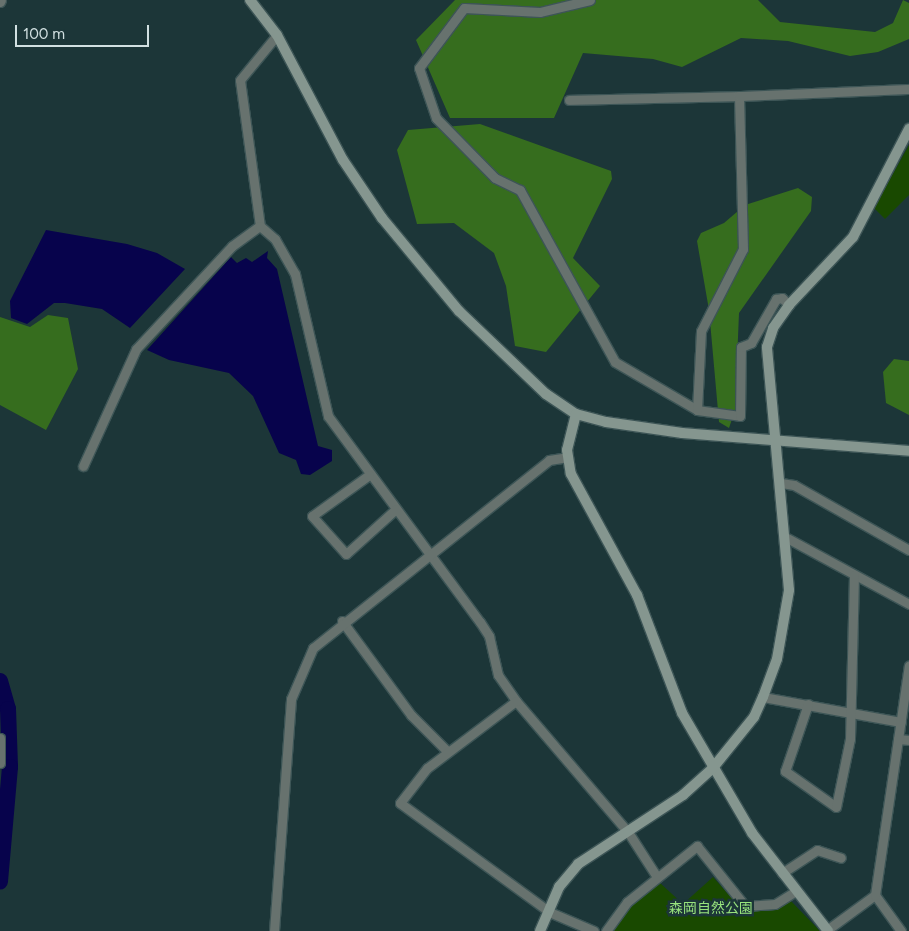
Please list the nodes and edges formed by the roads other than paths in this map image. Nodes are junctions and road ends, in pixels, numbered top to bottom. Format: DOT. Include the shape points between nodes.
graph roads {
  1 [pos="250,0"];
  2 [pos="590,0"];
  3 [pos="277,35"];
  4 [pos="909,89"];
  5 [pos="739,96"];
  6 [pos="569,100"];
  7 [pos="909,129"];
  8 [pos="260,226"];
  9 [pos="789,305"];
  10 [pos="697,410"];
  11 [pos="576,414"];
  12 [pos="774,440"];
  13 [pos="909,451"];
  14 [pos="567,457"];
  15 [pos="83,466"];
  16 [pos="370,475"];
  17 [pos="781,483"];
  18 [pos="396,509"];
  19 [pos="787,538"];
  20 [pos="909,550"];
  21 [pos="428,553"];
  22 [pos="854,575"];
  23 [pos="909,604"];
  24 [pos="342,621"];
  25 [pos="909,666"];
  26 [pos="763,697"];
  27 [pos="516,700"];
  28 [pos="808,704"];
  29 [pos="851,711"];
  30 [pos="901,722"];
  31 [pos="0,738"];
  32 [pos="898,739"];
  33 [pos="909,740"];
  34 [pos="448,752"];
  35 [pos="0,763"];
  36 [pos="712,770"];
  37 [pos="628,832"];
  38 [pos="841,858"];
  39 [pos="782,873"];
  40 [pos="658,877"];
  41 [pos="796,891"];
  42 [pos="875,895"];
  43 [pos="547,911"];
  44 [pos="274,931"];
  45 [pos="540,931"];
  46 [pos="594,931"];
  47 [pos="606,931"];
  48 [pos="828,931"];
  49 [pos="901,931"];
  1 -- 3 [label="street"];
  2 -- 10 [label="street" via="540,12 464,8 423,61 420,76 442,126 495,178 520,190 615,362"];
  3 -- 8 [label="street" via="240,80"];
  3 -- 11 [label="street" via="343,160 414,259 527,380"];
  4 -- 5 [label="street"];
  5 -- 6 [label="street"];
  5 -- 10 [label="street" via="743,249 701,331"];
  7 -- 9 [label="street" via="853,237"];
  8 -- 15 [label="street" via="232,246 136,349"];
  8 -- 16 [label="street" via="275,239 294,274 323,408"];
  9 -- 10 [label="street" via="782,298 776,299 750,343 741,348 740,416"];
  9 -- 12 [label="street" via="773,328 768,347"];
  11 -- 12 [label="street" via="682,433"];
  11 -- 14 [label="street"];
  12 -- 13 [label="street"];
  12 -- 17 [label="street"];
  14 -- 21 [label="street" via="549,460"];
  14 -- 36 [label="street" via="576,486 637,595 682,713"];
  16 -- 18 [label="street"];
  16 -- 18 [label="street" via="312,516 346,554"];
  17 -- 19 [label="street"];
  17 -- 20 [label="street" via="794,485"];
  18 -- 21 [label="street"];
  19 -- 22 [label="street"];
  19 -- 26 [label="street" via="786,616"];
  21 -- 24 [label="street"];
  21 -- 27 [label="street" via="489,636 498,675"];
  22 -- 23 [label="street"];
  22 -- 29 [label="street"];
  24 -- 34 [label="street" via="411,715"];
  24 -- 44 [label="street" via="313,648 291,699"];
  25 -- 30 [label="street"];
  26 -- 28 [label="street"];
  26 -- 36 [label="street" via="754,717"];
  27 -- 34 [label="street"];
  27 -- 37 [label="street"];
  28 -- 29 [label="street"];
  28 -- 29 [label="street" via="785,771 831,806 839,803"];
  29 -- 30 [label="street"];
  30 -- 32 [label="street"];
  31 -- 35 [label="street"];
  32 -- 33 [label="street"];
  32 -- 42 [label="street"];
  34 -- 43 [label="street" via="427,768 400,804"];
  36 -- 37 [label="street"];
  36 -- 39 [label="street"];
  37 -- 40 [label="street"];
  37 -- 43 [label="street" via="578,864"];
  38 -- 39 [label="street" via="817,850"];
  39 -- 41 [label="street"];
  40 -- 41 [label="street" via="698,846 745,906 774,904"];
  40 -- 47 [label="street" via="627,902"];
  41 -- 48 [label="street"];
  42 -- 48 [label="street"];
  42 -- 49 [label="street"];
  43 -- 45 [label="street"];
  43 -- 46 [label="street"];
}
